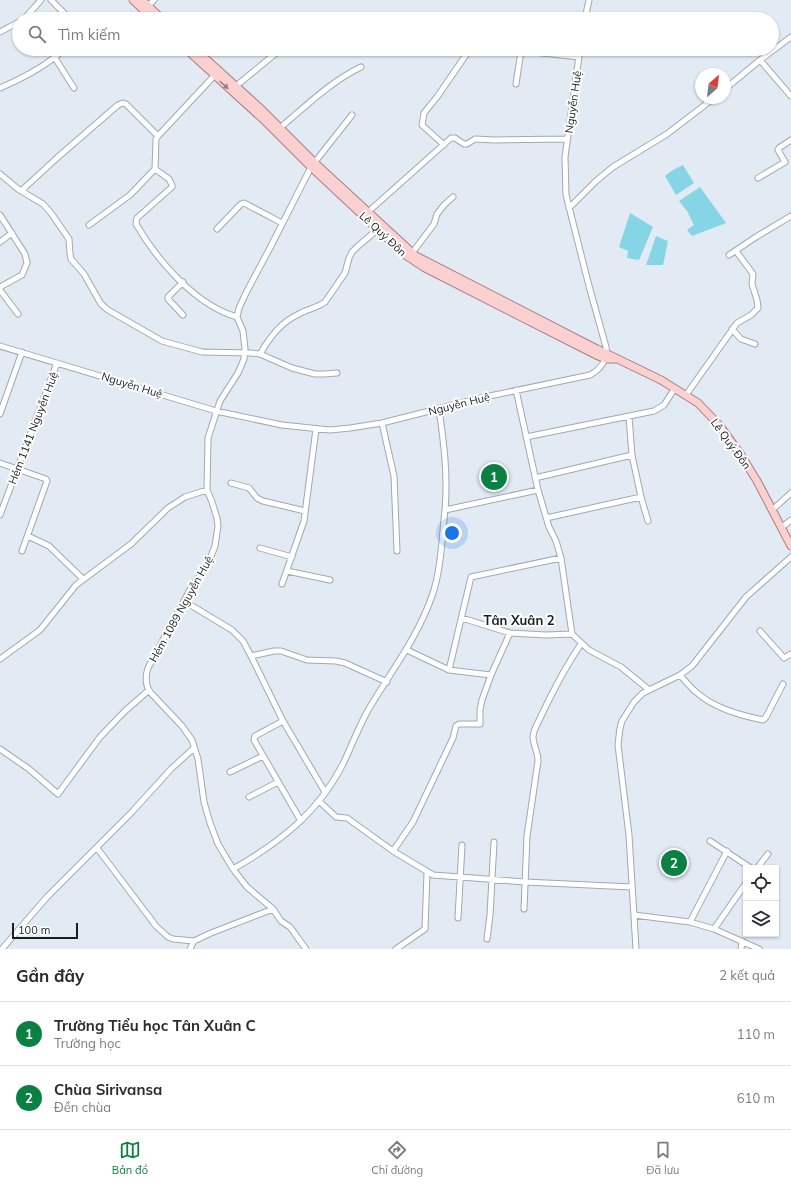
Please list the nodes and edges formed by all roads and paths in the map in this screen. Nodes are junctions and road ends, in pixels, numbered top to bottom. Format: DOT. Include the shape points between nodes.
graph roads {
  1 [pos="41,0"];
  2 [pos="51,0"];
  3 [pos="132,0"];
  4 [pos="142,0"];
  5 [pos="154,0"];
  6 [pos="589,0"];
  7 [pos="148,6"];
  8 [pos="30,12"];
  9 [pos="63,12"];
  10 [pos="145,12"];
  11 [pos="154,12"];
  12 [pos="586,12"];
  13 [pos="12,26"];
  14 [pos="0,32"];
  15 [pos="791,37"];
  16 [pos="779,46"];
  17 [pos="193,56"];
  18 [pos="203,56"];
  19 [pos="272,56"];
  20 [pos="465,56"];
  21 [pos="520,56"];
  22 [pos="569,56"];
  23 [pos="765,56"];
  24 [pos="579,57"];
  25 [pos="55,58"];
  26 [pos="760,60"];
  27 [pos="361,68"];
  28 [pos="214,76"];
  29 [pos="516,84"];
  30 [pos="731,84"];
  31 [pos="236,86"];
  32 [pos="0,88"];
  33 [pos="74,88"];
  34 [pos="791,96"];
  35 [pos="706,104"];
  36 [pos="352,115"];
  37 [pos="280,128"];
  38 [pos="158,136"];
  39 [pos="567,139"];
  40 [pos="791,140"];
  41 [pos="444,145"];
  42 [pos="313,165"];
  43 [pos="155,169"];
  44 [pos="0,174"];
  45 [pos="758,178"];
  46 [pos="21,191"];
  47 [pos="453,197"];
  48 [pos="569,208"];
  49 [pos="368,212"];
  50 [pos="0,214"];
  51 [pos="791,216"];
  52 [pos="282,224"];
  53 [pos="89,225"];
  54 [pos="217,229"];
  55 [pos="378,229"];
  56 [pos="12,233"];
  57 [pos="0,242"];
  58 [pos="736,251"];
  59 [pos="412,253"];
  60 [pos="729,255"];
  61 [pos="183,282"];
  62 [pos="0,287"];
  63 [pos="0,290"];
  64 [pos="475,290"];
  65 [pos="18,314"];
  66 [pos="183,315"];
  67 [pos="237,317"];
  68 [pos="732,329"];
  69 [pos="755,344"];
  70 [pos="0,346"];
  71 [pos="22,352"];
  72 [pos="245,353"];
  73 [pos="260,354"];
  74 [pos="607,357"];
  75 [pos="57,363"];
  76 [pos="337,373"];
  77 [pos="675,388"];
  78 [pos="516,390"];
  79 [pos="686,395"];
  80 [pos="439,409"];
  81 [pos="216,410"];
  82 [pos="0,414"];
  83 [pos="629,417"];
  84 [pos="382,423"];
  85 [pos="316,429"];
  86 [pos="526,436"];
  87 [pos="632,455"];
  88 [pos="0,463"];
  89 [pos="17,469"];
  90 [pos="535,478"];
  91 [pos="231,483"];
  92 [pos="207,490"];
  93 [pos="538,490"];
  94 [pos="791,493"];
  95 [pos="641,497"];
  96 [pos="445,510"];
  97 [pos="772,510"];
  98 [pos="305,511"];
  99 [pos="0,515"];
  100 [pos="546,518"];
  101 [pos="791,520"];
  102 [pos="648,521"];
  103 [pos="781,528"];
  104 [pos="28,536"];
  105 [pos="791,546"];
  106 [pos="260,548"];
  107 [pos="22,551"];
  108 [pos="397,551"];
  109 [pos="292,557"];
  110 [pos="791,557"];
  111 [pos="561,558"];
  112 [pos="287,572"];
  113 [pos="83,579"];
  114 [pos="330,580"];
  115 [pos="282,584"];
  116 [pos="184,601"];
  117 [pos="462,618"];
  118 [pos="760,631"];
  119 [pos="510,633"];
  120 [pos="572,634"];
  121 [pos="581,644"];
  122 [pos="407,650"];
  123 [pos="791,654"];
  124 [pos="251,656"];
  125 [pos="0,659"];
  126 [pos="449,670"];
  127 [pos="491,675"];
  128 [pos="680,675"];
  129 [pos="387,682"];
  130 [pos="783,684"];
  131 [pos="648,689"];
  132 [pos="149,690"];
  133 [pos="283,721"];
  134 [pos="194,748"];
  135 [pos="0,749"];
  136 [pos="263,756"];
  137 [pos="230,772"];
  138 [pos="278,782"];
  139 [pos="325,792"];
  140 [pos="250,796"];
  141 [pos="319,801"];
  142 [pos="301,821"];
  143 [pos="710,841"];
  144 [pos="494,842"];
  145 [pos="462,845"];
  146 [pos="97,848"];
  147 [pos="393,851"];
  148 [pos="727,851"];
  149 [pos="768,854"];
  150 [pos="747,865"];
  151 [pos="759,865"];
  152 [pos="233,869"];
  153 [pos="427,873"];
  154 [pos="460,878"];
  155 [pos="493,880"];
  156 [pos="525,882"];
  157 [pos="632,887"];
  158 [pos="743,887"];
  159 [pos="273,909"];
  160 [pos="524,909"];
  161 [pos="634,915"];
  162 [pos="458,918"];
  163 [pos="690,922"];
  164 [pos="714,930"];
  165 [pos="487,939"];
  166 [pos="194,941"];
  167 [pos="742,941"];
  168 [pos="2,949"];
  169 [pos="190,949"];
  170 [pos="306,949"];
  171 [pos="396,949"];
  172 [pos="636,949"];
  173 [pos="741,949"];
  174 [pos="759,949"];
  1 -- 8 [label="street"];
  2 -- 9 [label="street"];
  3 -- 10 [label="main road"];
  4 -- 7 [label="main road"];
  5 -- 7 [label="street"];
  6 -- 12 [label="street"];
  7 -- 11 [label="main road"];
  13 -- 14 [label="street"];
  15 -- 16 [label="street"];
  17 -- 28 [label="main road, Lê Quý Đôn"];
  18 -- 31 [label="main road, Lê Quý Đôn"];
  19 -- 31 [label="street"];
  20 -- 41 [label="street" via="424,113 422,125"];
  21 -- 29 [label="street"];
  22 -- 24 [label="street"];
  23 -- 26 [label="street"];
  24 -- 39 [label="street, Nguyễn Huệ"];
  25 -- 32 [label="street"];
  25 -- 33 [label="street"];
  26 -- 30 [label="street"];
  26 -- 34 [label="street"];
  27 -- 37 [label="street" via="345,75 319,94"];
  28 -- 38 [label="street"];
  28 -- 42 [label="main road, Lê Quý Đôn, one-way"];
  31 -- 37 [label="main road, Lê Quý Đôn"];
  35 -- 48 [label="street" via="667,134 613,167"];
  36 -- 42 [label="street"];
  37 -- 42 [label="main road, Lê Quý Đôn"];
  38 -- 43 [label="street"];
  38 -- 46 [label="street" via="122,103"];
  39 -- 41 [label="street" via="475,139 464,144 451,138"];
  39 -- 48 [label="street, Nguyễn Huệ" via="566,195"];
  40 -- 45 [label="street" via="778,150 785,162"];
  41 -- 49 [label="street"];
  42 -- 49 [label="main road, Lê Quý Đôn"];
  42 -- 52 [label="street"];
  42 -- 55 [label="main road, Lê Quý Đôn"];
  43 -- 53 [label="street" via="126,198"];
  43 -- 61 [label="street" via="169,179 172,187 137,218 136,224 160,259"];
  44 -- 46 [label="street"];
  46 -- 72 [label="street" via="51,213 69,239 70,257 84,274 104,307 162,341 202,352"];
  47 -- 59 [label="street" via="437,214 434,224"];
  48 -- 74 [label="street, Nguyễn Huệ"];
  49 -- 59 [label="main road, Lê Quý Đôn"];
  50 -- 56 [label="street"];
  51 -- 58 [label="street"];
  52 -- 54 [label="street" via="241,204"];
  52 -- 67 [label="street" via="246,291"];
  55 -- 64 [label="main road, Lê Quý Đôn" via="412,260"];
  55 -- 73 [label="street" via="352,252 345,272 325,302 298,314 281,326"];
  56 -- 57 [label="street"];
  56 -- 62 [label="street" via="25,254 26,267 22,275"];
  58 -- 60 [label="street"];
  58 -- 68 [label="street" via="753,274 752,284 758,305 756,312 737,323"];
  59 -- 64 [label="main road, Lê Quý Đôn"];
  61 -- 66 [label="street" via="168,299"];
  61 -- 67 [label="street" via="205,301"];
  63 -- 65 [label="street"];
  64 -- 74 [label="main road, Lê Quý Đôn"];
  67 -- 72 [label="street" via="243,331"];
  68 -- 69 [label="street" via="741,339"];
  68 -- 79 [label="street"];
  70 -- 71 [label="street, Nguyễn Huệ"];
  71 -- 75 [label="street, Nguyễn Huệ"];
  71 -- 82 [label="street"];
  72 -- 73 [label="street"];
  72 -- 81 [label="street, Hẻm 1089 Nguyễn Huệ" via="242,366 224,392"];
  73 -- 76 [label="street" via="302,371"];
  74 -- 77 [label="main road, Lê Quý Đôn" via="619,360"];
  74 -- 78 [label="street, Nguyễn Huệ" via="597,371 590,375"];
  75 -- 81 [label="street, Nguyễn Huệ"];
  75 -- 89 [label="street, Hẻm 1141 Nguyễn Huệ"];
  77 -- 79 [label="main road, Lê Quý Đôn"];
  77 -- 83 [label="street" via="664,406"];
  78 -- 80 [label="street, Nguyễn Huệ"];
  78 -- 86 [label="street"];
  79 -- 97 [label="main road, Lê Quý Đôn" via="706,410 720,426 757,481"];
  80 -- 84 [label="street, Nguyễn Huệ"];
  80 -- 96 [label="street" via="446,462"];
  81 -- 85 [label="street, Nguyễn Huệ" via="262,421"];
  81 -- 92 [label="street, Hẻm 1089 Nguyễn Huệ" via="208,438"];
  83 -- 86 [label="street"];
  83 -- 87 [label="street"];
  84 -- 85 [label="street, Nguyễn Huệ" via="345,429"];
  84 -- 108 [label="street" via="394,476"];
  85 -- 98 [label="street"];
  86 -- 90 [label="street"];
  87 -- 90 [label="street"];
  87 -- 95 [label="street"];
  88 -- 89 [label="street"];
  89 -- 99 [label="street, Hẻm 1141 Nguyễn Huệ"];
  89 -- 104 [label="street" via="47,481"];
  90 -- 93 [label="street"];
  91 -- 98 [label="street" via="249,488 263,501"];
  92 -- 113 [label="street" via="177,502 131,544"];
  92 -- 116 [label="street, Hẻm 1089 Nguyễn Huệ" via="217,518 215,546 208,564"];
  93 -- 96 [label="street"];
  93 -- 100 [label="street"];
  94 -- 97 [label="street"];
  95 -- 100 [label="street"];
  95 -- 102 [label="street"];
  96 -- 122 [label="street" via="433,595"];
  97 -- 103 [label="main road, Lê Quý Đôn"];
  98 -- 109 [label="street" via="302,529"];
  100 -- 111 [label="street"];
  101 -- 103 [label="street"];
  103 -- 105 [label="main road, Lê Quý Đôn"];
  104 -- 107 [label="street"];
  104 -- 113 [label="street" via="49,546"];
  106 -- 109 [label="street"];
  109 -- 112 [label="street"];
  110 -- 128 [label="street" via="746,597 702,656"];
  111 -- 117 [label="street" via="471,577"];
  111 -- 120 [label="street"];
  112 -- 114 [label="street"];
  112 -- 115 [label="street"];
  113 -- 125 [label="street" via="67,594 40,630"];
  116 -- 124 [label="street" via="232,630"];
  116 -- 132 [label="street, Hẻm 1089 Nguyễn Huệ" via="148,668 146,677"];
  117 -- 119 [label="street"];
  117 -- 126 [label="street"];
  118 -- 123 [label="street" via="784,658"];
  119 -- 120 [label="street"];
  119 -- 127 [label="street"];
  120 -- 121 [label="street"];
  121 -- 131 [label="street" via="627,671"];
  121 -- 156 [label="street" via="557,683 533,737 538,761 526,836"];
  122 -- 126 [label="street"];
  122 -- 129 [label="street"];
  124 -- 129 [label="street" via="281,651 307,660 336,661"];
  124 -- 133 [label="street"];
  126 -- 127 [label="street"];
  127 -- 147 [label="street" via="480,706 481,723 456,726 413,822"];
  128 -- 130 [label="street" via="696,692 715,704 747,717 763,720"];
  128 -- 131 [label="street"];
  129 -- 139 [label="street"];
  131 -- 157 [label="street" via="628,710 622,720 618,736"];
  132 -- 134 [label="street" via="182,726 192,740"];
  132 -- 135 [label="street" via="110,726 58,794"];
  133 -- 136 [label="street" via="254,737 254,742"];
  133 -- 139 [label="street"];
  134 -- 146 [label="street"];
  134 -- 152 [label="street" via="210,823 218,844"];
  136 -- 137 [label="street"];
  136 -- 138 [label="street"];
  138 -- 140 [label="street"];
  138 -- 142 [label="street"];
  139 -- 141 [label="street"];
  141 -- 142 [label="street"];
  141 -- 147 [label="street" via="336,816 347,818"];
  142 -- 152 [label="street" via="266,850"];
  143 -- 148 [label="street"];
  144 -- 155 [label="street"];
  145 -- 154 [label="street"];
  146 -- 166 [label="street" via="161,932 173,939"];
  146 -- 168 [label="street" via="47,897"];
  147 -- 153 [label="street"];
  148 -- 150 [label="street"];
  148 -- 163 [label="street"];
  149 -- 151 [label="street"];
  152 -- 159 [label="street" via="247,887"];
  153 -- 154 [label="street"];
  153 -- 171 [label="street" via="425,929"];
  154 -- 155 [label="street"];
  154 -- 162 [label="street"];
  155 -- 156 [label="street"];
  155 -- 165 [label="street"];
  156 -- 157 [label="street"];
  156 -- 160 [label="street"];
  157 -- 161 [label="street"];
  158 -- 164 [label="street"];
  159 -- 166 [label="street"];
  159 -- 170 [label="street"];
  161 -- 163 [label="street"];
  161 -- 172 [label="street"];
  163 -- 164 [label="street"];
  164 -- 167 [label="street"];
  166 -- 169 [label="street"];
  167 -- 173 [label="street"];
  167 -- 174 [label="street"];
}
